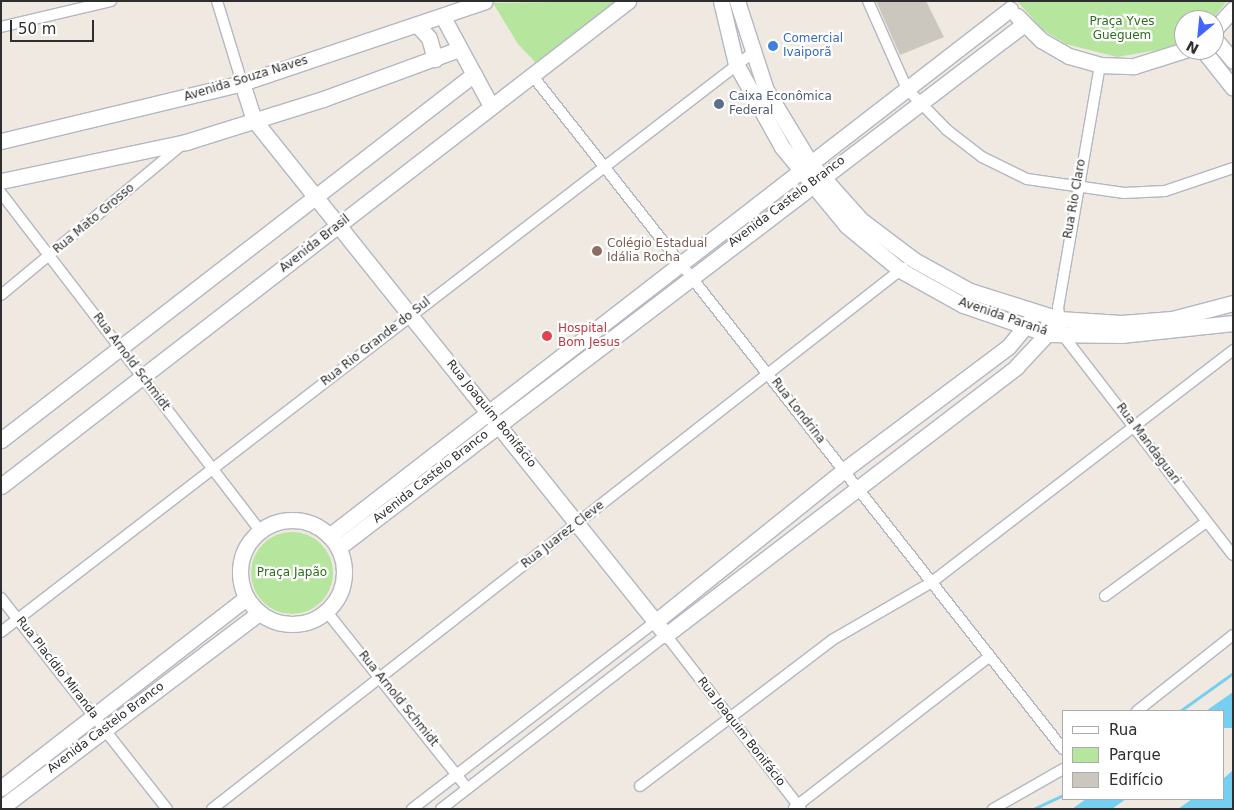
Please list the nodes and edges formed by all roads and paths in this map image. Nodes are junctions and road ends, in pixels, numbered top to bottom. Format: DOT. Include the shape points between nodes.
graph roads {
  1 [pos="111,1"];
  2 [pos="217,1"];
  3 [pos="485,1"];
  4 [pos="628,1"];
  5 [pos="721,1"];
  6 [pos="736,1"];
  7 [pos="868,1"];
  8 [pos="1008,5"];
  9 [pos="1233,8"];
  10 [pos="1224,18"];
  11 [pos="444,19"];
  12 [pos="1024,24"];
  13 [pos="418,26"];
  14 [pos="1,27"];
  15 [pos="459,49"];
  16 [pos="1224,50"];
  17 [pos="1174,53"];
  18 [pos="751,54"];
  19 [pos="435,59"];
  20 [pos="1211,60"];
  21 [pos="1233,61"];
  22 [pos="736,64"];
  23 [pos="1100,65"];
  24 [pos="474,74"];
  25 [pos="532,75"];
  26 [pos="242,83"];
  27 [pos="1233,88"];
  28 [pos="907,89"];
  29 [pos="918,102"];
  30 [pos="491,106"];
  31 [pos="254,120"];
  32 [pos="1,141"];
  33 [pos="186,142"];
  34 [pos="605,165"];
  35 [pos="805,168"];
  36 [pos="1233,168"];
  37 [pos="1,181"];
  38 [pos="816,181"];
  39 [pos="1075,189"];
  40 [pos="1,194"];
  41 [pos="314,197"];
  42 [pos="337,226"];
  43 [pos="52,255"];
  44 [pos="914,260"];
  45 [pos="687,268"];
  46 [pos="900,270"];
  47 [pos="1,295"];
  48 [pos="1233,303"];
  49 [pos="412,314"];
  50 [pos="1030,321"];
  51 [pos="1233,323"];
  52 [pos="1057,324"];
  53 [pos="1047,334"];
  54 [pos="120,348"];
  55 [pos="1233,350"];
  56 [pos="767,371"];
  57 [pos="142,377"];
  58 [pos="490,412"];
  59 [pos="499,424"];
  60 [pos="1138,428"];
  61 [pos="1,440"];
  62 [pos="212,469"];
  63 [pos="844,470"];
  64 [pos="1,486"];
  65 [pos="858,486"];
  66 [pos="1206,522"];
  67 [pos="580,523"];
  68 [pos="260,531"];
  69 [pos="334,542"];
  70 [pos="1233,555"];
  71 [pos="932,582"];
  72 [pos="1105,596"];
  73 [pos="1,598"];
  74 [pos="246,598"];
  75 [pos="327,612"];
  76 [pos="259,613"];
  77 [pos="18,618"];
  78 [pos="655,622"];
  79 [pos="1,632"];
  80 [pos="1233,635"];
  81 [pos="666,636"];
  82 [pos="988,657"];
  83 [pos="379,675"];
  84 [pos="1138,710"];
  85 [pos="94,716"];
  86 [pos="731,718"];
  87 [pos="105,730"];
  88 [pos="1062,747"];
  89 [pos="1062,771"];
  90 [pos="457,774"];
  91 [pos="26,778"];
  92 [pos="640,786"];
  93 [pos="1,788"];
  94 [pos="467,788"];
  95 [pos="797,807"];
  96 [pos="1,808"];
  97 [pos="167,809"];
  98 [pos="212,809"];
  99 [pos="412,809"];
  100 [pos="441,809"];
  101 [pos="993,809"];
  1 -- 14 [label="street"];
  2 -- 26 [label="street, Rua Joaquim Bonifácio"];
  3 -- 11 [label="street, Avenida Souza Naves"];
  4 -- 25 [label="street, Avenida Brasil"];
  5 -- 22 [label="street, Avenida Paraná"];
  6 -- 18 [label="street, Avenida Paraná"];
  7 -- 28 [label="street"];
  8 -- 12 [label="street"];
  8 -- 28 [label="street, Avenida Castelo Branco"];
  9 -- 10 [label="street"];
  11 -- 13 [label="street, Avenida Souza Naves"];
  11 -- 15 [label="street"];
  12 -- 23 [label="street" via="1041,40 1069,56"];
  12 -- 29 [label="street, Avenida Castelo Branco"];
  13 -- 19 [label="street" via="429,38"];
  13 -- 26 [label="street, Avenida Souza Naves"];
  15 -- 19 [label="street"];
  15 -- 24 [label="street"];
  16 -- 21 [label="street"];
  17 -- 23 [label="street" via="1134,66"];
  18 -- 22 [label="street, Rua Rio Grande do Sul"];
  18 -- 35 [label="street, Avenida Paraná"];
  19 -- 31 [label="street"];
  20 -- 27 [label="street"];
  22 -- 34 [label="street, Rua Rio Grande do Sul"];
  22 -- 35 [label="street, Avenida Paraná"];
  23 -- 39 [label="street, Rua Rio Claro"];
  24 -- 30 [label="street"];
  24 -- 41 [label="street"];
  25 -- 30 [label="street, Avenida Brasil"];
  25 -- 34 [label="street, Rua Londrina"];
  26 -- 31 [label="street, Rua Joaquim Bonifácio"];
  26 -- 32 [label="street, Avenida Souza Naves"];
  28 -- 29 [label="street"];
  28 -- 35 [label="street, Avenida Castelo Branco"];
  29 -- 38 [label="street, Avenida Castelo Branco"];
  29 -- 39 [label="street" via="982,157 1026,179"];
  30 -- 42 [label="street, Avenida Brasil"];
  31 -- 33 [label="street"];
  31 -- 41 [label="street, Rua Joaquim Bonifácio"];
  33 -- 37 [label="street"];
  33 -- 43 [label="street, Rua Mato Grosso"];
  34 -- 45 [label="street, Rua Londrina"];
  34 -- 49 [label="street, Rua Rio Grande do Sul"];
  35 -- 38 [label="street, Avenida Paraná"];
  35 -- 45 [label="street, Avenida Castelo Branco"];
  36 -- 39 [label="street" via="1165,191"];
  38 -- 44 [label="street, Avenida Paraná"];
  38 -- 45 [label="street, Avenida Castelo Branco"];
  38 -- 46 [label="street, Avenida Paraná" via="847,226"];
  39 -- 52 [label="street, Rua Rio Claro"];
  40 -- 43 [label="street, Rua Arnold Schmidt"];
  41 -- 42 [label="street, Rua Joaquim Bonifácio"];
  41 -- 54 [label="street"];
  42 -- 49 [label="street, Rua Joaquim Bonifácio"];
  42 -- 57 [label="street, Avenida Brasil"];
  43 -- 47 [label="street, Rua Mato Grosso"];
  43 -- 54 [label="street, Rua Arnold Schmidt"];
  44 -- 46 [label="street, Rua Juarez Cleve"];
  44 -- 50 [label="street, Avenida Paraná"];
  45 -- 56 [label="street, Rua Londrina"];
  45 -- 58 [label="street, Avenida Castelo Branco"];
  45 -- 59 [label="street, Avenida Castelo Branco"];
  46 -- 50 [label="street, Avenida Paraná" via="963,305"];
  46 -- 56 [label="street, Rua Juarez Cleve"];
  48 -- 52 [label="street, Avenida Paraná" via="1172,319"];
  49 -- 58 [label="street, Rua Joaquim Bonifácio"];
  49 -- 62 [label="street, Rua Rio Grande do Sul"];
  50 -- 52 [label="street, Avenida Paraná"];
  50 -- 53 [label="street, Avenida Paraná"];
  50 -- 63 [label="street" via="1008,348"];
  51 -- 52 [label="street, Avenida Paraná" via="1121,335"];
  52 -- 53 [label="street"];
  52 -- 60 [label="street, Rua Mandaguari"];
  53 -- 65 [label="street" via="1016,366"];
  54 -- 57 [label="street, Rua Arnold Schmidt"];
  54 -- 61 [label="street"];
  55 -- 60 [label="street"];
  56 -- 63 [label="street, Rua Londrina"];
  56 -- 67 [label="street, Rua Juarez Cleve"];
  57 -- 62 [label="street, Rua Arnold Schmidt"];
  57 -- 64 [label="street, Avenida Brasil"];
  58 -- 59 [label="street, Rua Joaquim Bonifácio"];
  58 -- 69 [label="street, Avenida Castelo Branco"];
  59 -- 67 [label="street, Rua Joaquim Bonifácio"];
  59 -- 69 [label="street, Avenida Castelo Branco"];
  60 -- 66 [label="street, Rua Mandaguari"];
  60 -- 71 [label="street"];
  62 -- 68 [label="street, Rua Arnold Schmidt"];
  62 -- 77 [label="street, Rua Rio Grande do Sul"];
  63 -- 65 [label="street, Rua Londrina"];
  63 -- 78 [label="street"];
  65 -- 71 [label="street, Rua Londrina"];
  65 -- 81 [label="street"];
  66 -- 70 [label="street, Rua Mandaguari"];
  66 -- 72 [label="street"];
  67 -- 78 [label="street, Rua Joaquim Bonifácio"];
  67 -- 83 [label="street, Rua Juarez Cleve"];
  68 -- 69 [label="street" via="273,524 303,521"];
  68 -- 74 [label="street" via="242,555 241,585"];
  69 -- 75 [label="street" via="345,576 342,591"];
  71 -- 82 [label="street, Rua Londrina"];
  71 -- 86 [label="street" via="832,640"];
  73 -- 77 [label="street, Rua Placídio Miranda"];
  74 -- 76 [label="street"];
  74 -- 85 [label="street, Avenida Castelo Branco"];
  75 -- 76 [label="street" via="309,622 292,625"];
  75 -- 83 [label="street, Rua Arnold Schmidt"];
  76 -- 87 [label="street, Avenida Castelo Branco"];
  77 -- 79 [label="street, Rua Rio Grande do Sul"];
  77 -- 85 [label="street, Rua Placídio Miranda"];
  78 -- 81 [label="street, Rua Joaquim Bonifácio"];
  78 -- 90 [label="street"];
  80 -- 84 [label="street"];
  81 -- 86 [label="street, Rua Joaquim Bonifácio"];
  81 -- 94 [label="street"];
  82 -- 88 [label="street, Rua Londrina"];
  82 -- 95 [label="street"];
  83 -- 90 [label="street, Rua Arnold Schmidt"];
  83 -- 98 [label="street, Rua Juarez Cleve"];
  85 -- 87 [label="street, Rua Placídio Miranda"];
  85 -- 91 [label="street, Avenida Castelo Branco"];
  86 -- 92 [label="street"];
  86 -- 95 [label="street, Rua Joaquim Bonifácio"];
  87 -- 91 [label="street, Avenida Castelo Branco"];
  87 -- 97 [label="street, Rua Placídio Miranda"];
  89 -- 101 [label="street"];
  90 -- 94 [label="street, Rua Arnold Schmidt"];
  90 -- 99 [label="street"];
  91 -- 93 [label="street, Avenida Castelo Branco"];
  91 -- 96 [label="street, Avenida Castelo Branco"];
  94 -- 100 [label="street"];
}
